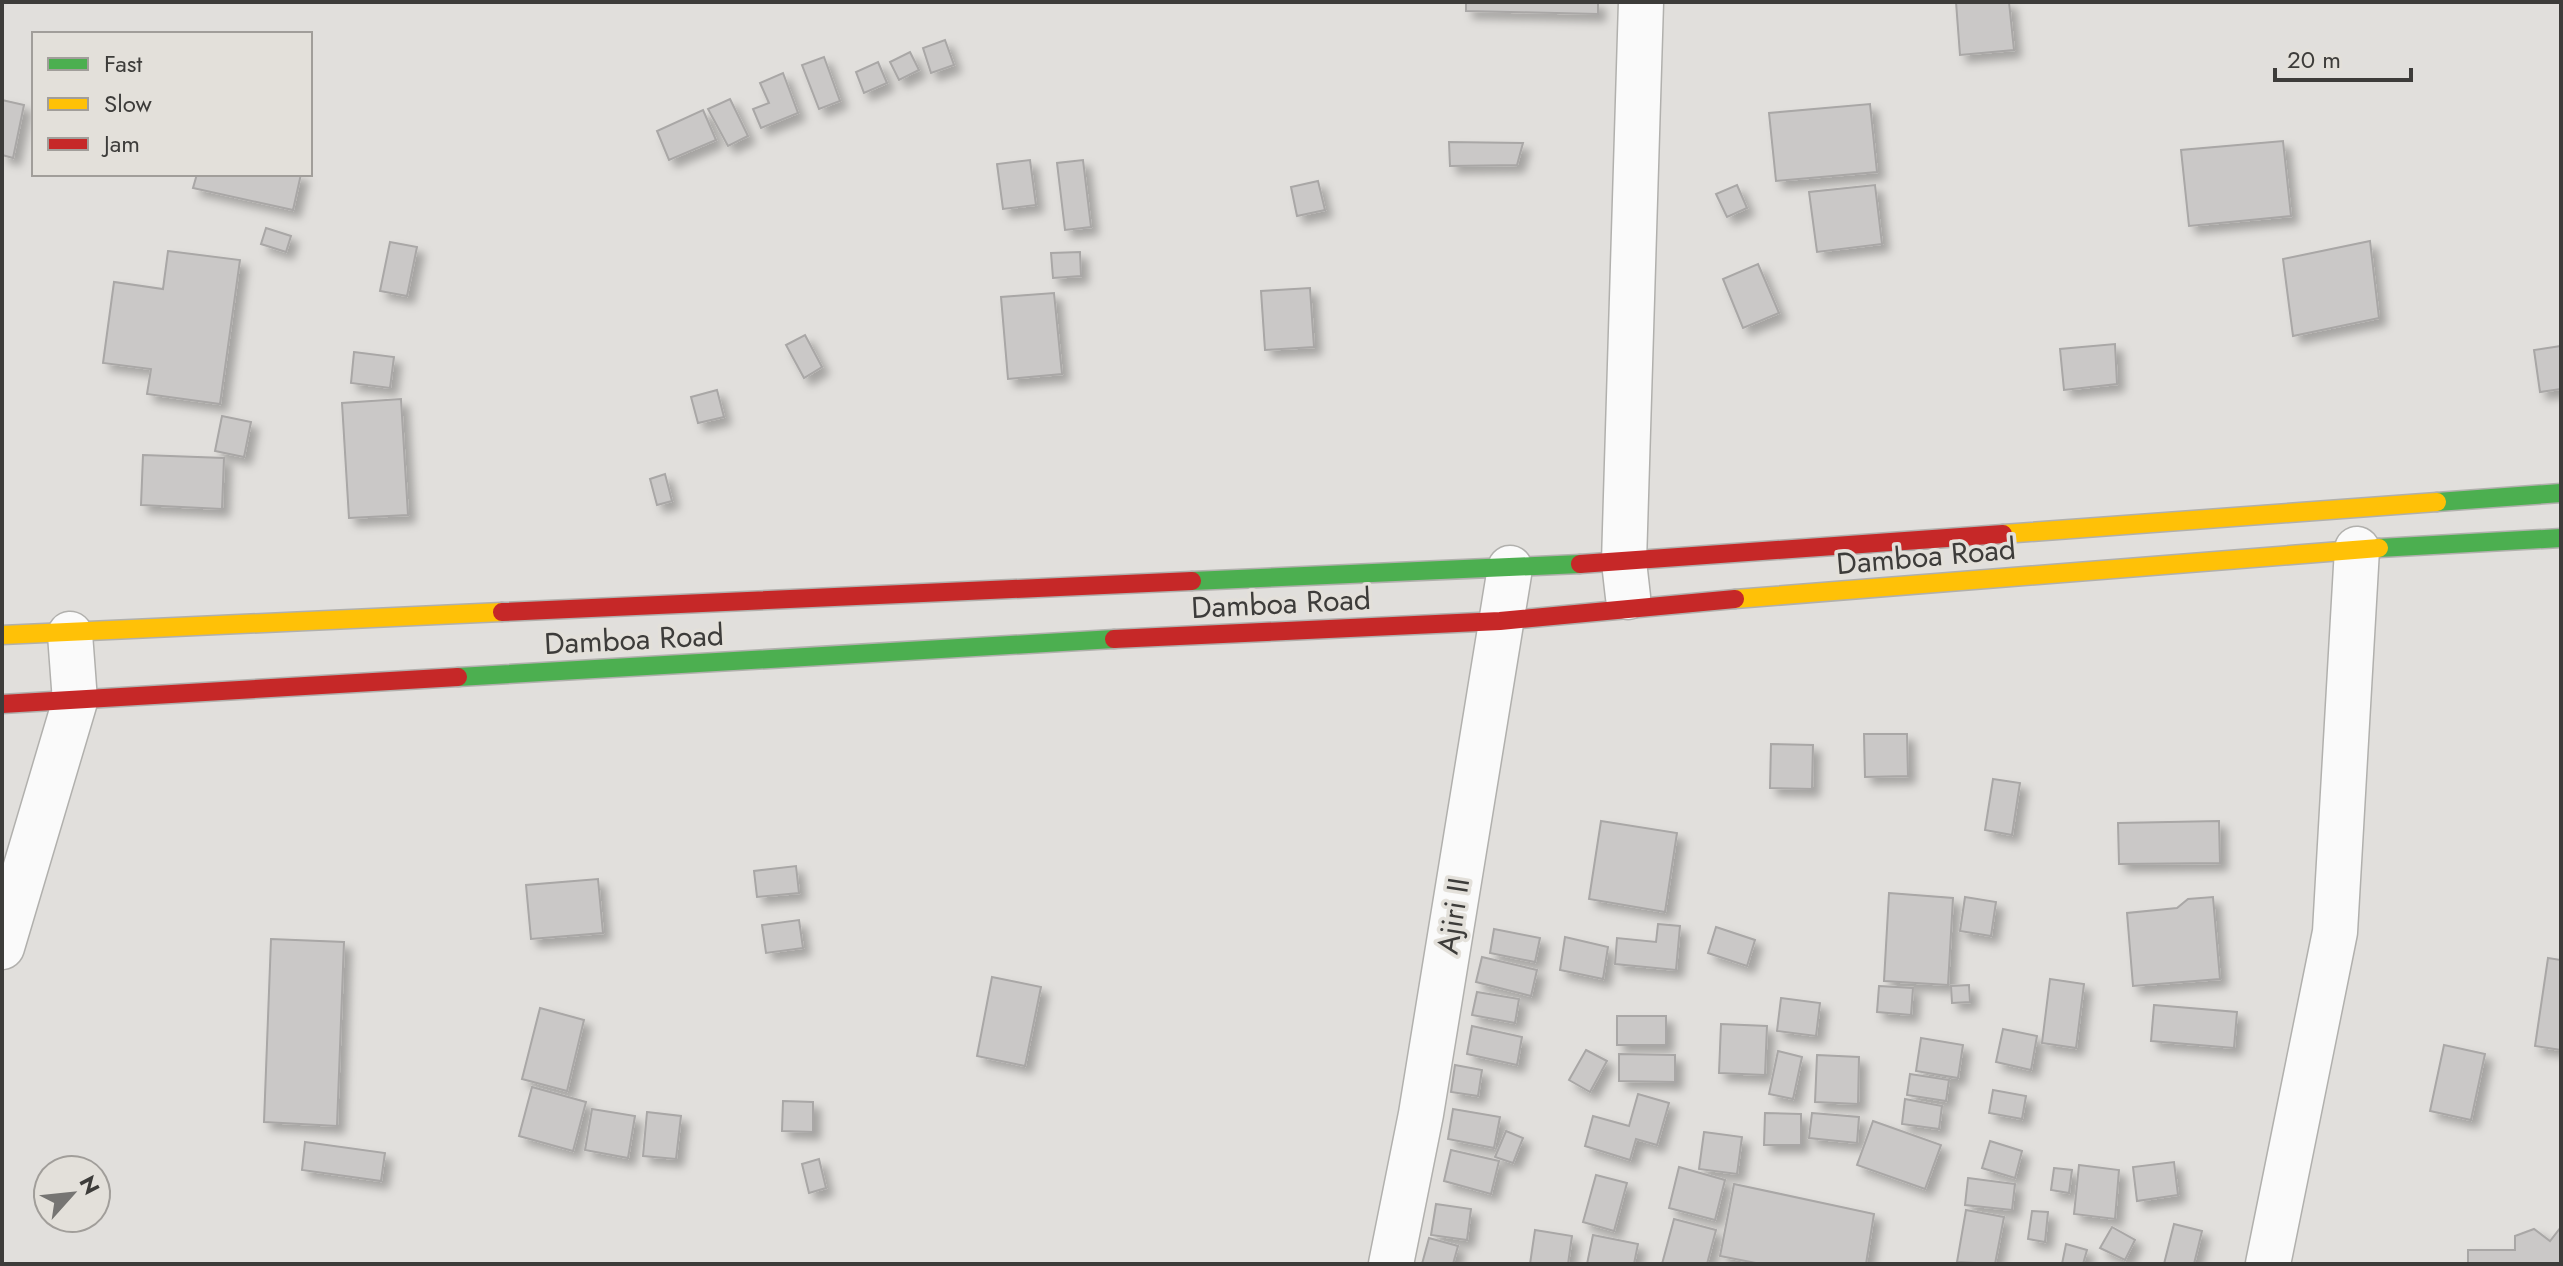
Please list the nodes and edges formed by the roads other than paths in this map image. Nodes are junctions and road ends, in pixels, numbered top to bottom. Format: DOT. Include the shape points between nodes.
graph roads {
  1 [pos="1641,2"];
  2 [pos="2561,493"];
  3 [pos="2561,538"];
  4 [pos="2357,549"];
  5 [pos="1624,562"];
  6 [pos="1510,568"];
  7 [pos="1629,608"];
  8 [pos="1500,621"];
  9 [pos="70,634"];
  10 [pos="2,635"];
  11 [pos="75,701"];
  12 [pos="2,704"];
  13 [pos="2,947"];
  14 [pos="1391,1264"];
  15 [pos="2268,1264"];
  1 -- 5 [label="street"];
  2 -- 5 [label="main road, Damboa Road"];
  3 -- 4 [label="main road, Damboa Road"];
  4 -- 7 [label="main road, Damboa Road"];
  4 -- 15 [label="street" via="2335,932"];
  5 -- 6 [label="main road, Damboa Road"];
  5 -- 7 [label="street"];
  6 -- 8 [label="street, Ajiri II"];
  6 -- 9 [label="main road, Damboa Road"];
  7 -- 8 [label="main road, Damboa Road"];
  8 -- 11 [label="main road, Damboa Road"];
  8 -- 14 [label="street, Ajiri II" via="1421,1114"];
  9 -- 10 [label="main road, Damboa Road"];
  9 -- 11 [label="street"];
  11 -- 12 [label="main road, Damboa Road"];
  11 -- 13 [label="street"];
}
